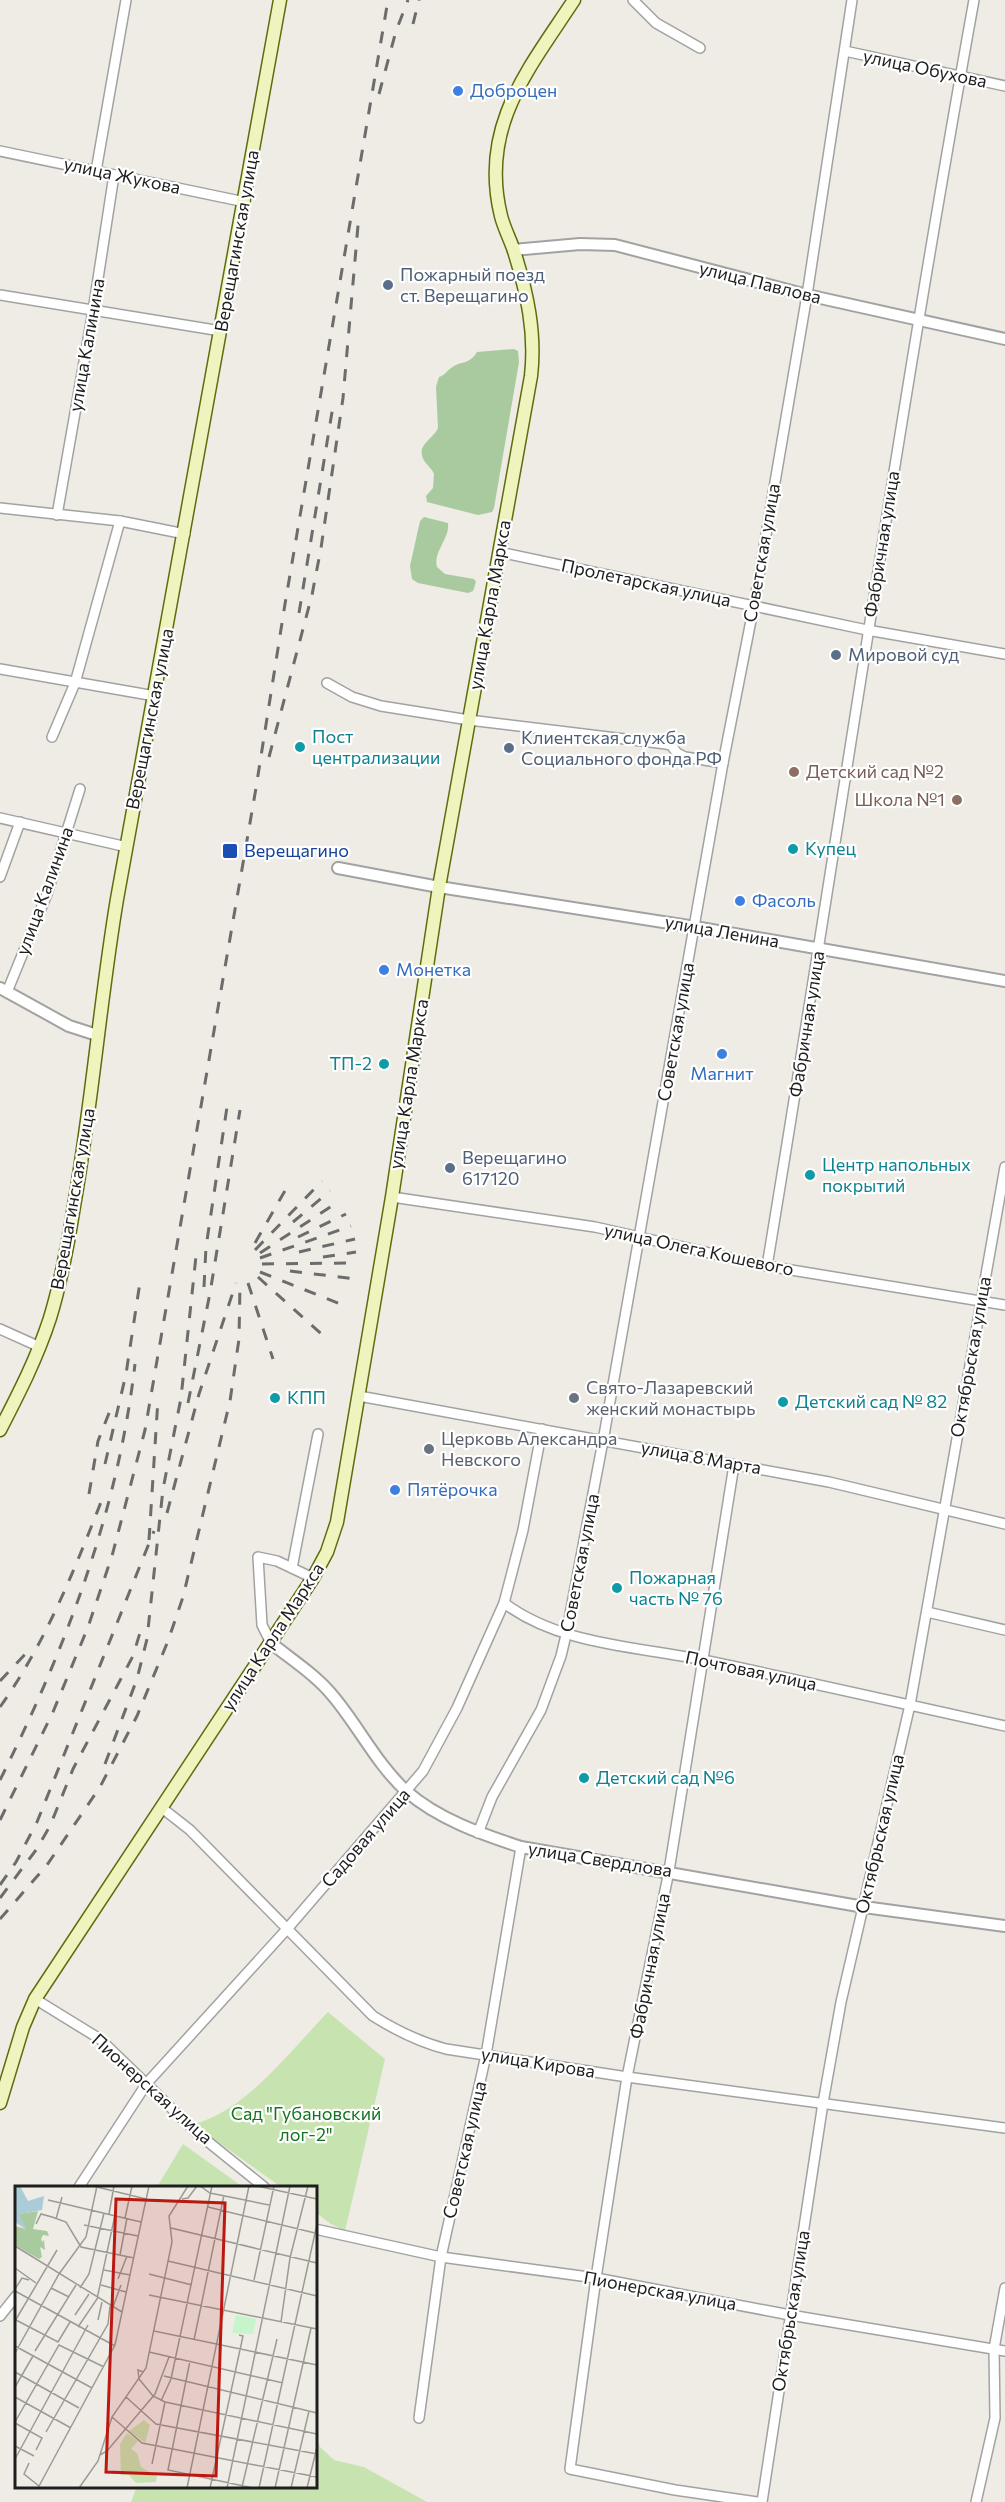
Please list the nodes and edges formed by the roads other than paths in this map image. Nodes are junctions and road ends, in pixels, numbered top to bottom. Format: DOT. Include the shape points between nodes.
graph roads {
  1 [pos="126,0"];
  2 [pos="280,0"];
  3 [pos="574,0"];
  4 [pos="633,0"];
  5 [pos="852,0"];
  6 [pos="974,0"];
  7 [pos="700,48"];
  8 [pos="845,51"];
  9 [pos="960,77"];
  10 [pos="1005,86"];
  11 [pos="0,151"];
  12 [pos="96,171"];
  13 [pos="114,175"];
  14 [pos="245,202"];
  15 [pos="513,250"];
  16 [pos="0,295"];
  17 [pos="807,295"];
  18 [pos="93,310"];
  19 [pos="918,321"];
  20 [pos="221,332"];
  21 [pos="1005,339"];
  22 [pos="0,508"];
  23 [pos="57,515"];
  24 [pos="120,521"];
  25 [pos="184,534"];
  26 [pos="499,552"];
  27 [pos="754,605"];
  28 [pos="867,630"];
  29 [pos="1005,654"];
  30 [pos="0,669"];
  31 [pos="75,683"];
  32 [pos="327,683"];
  33 [pos="155,696"];
  34 [pos="469,720"];
  35 [pos="52,737"];
  36 [pos="723,762"];
  37 [pos="80,789"];
  38 [pos="0,818"];
  39 [pos="20,822"];
  40 [pos="67,835"];
  41 [pos="127,847"];
  42 [pos="338,868"];
  43 [pos="0,877"];
  44 [pos="439,887"];
  45 [pos="695,927"];
  46 [pos="819,950"];
  47 [pos="1005,981"];
  48 [pos="4,990"];
  49 [pos="97,1035"];
  50 [pos="1005,1167"];
  51 [pos="392,1197"];
  52 [pos="639,1239"];
  53 [pos="767,1266"];
  54 [pos="980,1301"];
  55 [pos="1005,1305"];
  56 [pos="0,1329"];
  57 [pos="40,1347"];
  58 [pos="359,1396"];
  59 [pos="542,1429"];
  60 [pos="0,1430"];
  61 [pos="318,1434"];
  62 [pos="603,1441"];
  63 [pos="734,1465"];
  64 [pos="946,1510"];
  65 [pos="1005,1524"];
  66 [pos="292,1568"];
  67 [pos="313,1578"];
  68 [pos="504,1603"];
  69 [pos="927,1612"];
  70 [pos="1005,1630"];
  71 [pos="566,1635"];
  72 [pos="271,1643"];
  73 [pos="701,1660"];
  74 [pos="910,1705"];
  75 [pos="1005,1726"];
  76 [pos="407,1792"];
  77 [pos="162,1808"];
  78 [pos="478,1833"];
  79 [pos="521,1847"];
  80 [pos="669,1871"];
  81 [pos="864,1907"];
  82 [pos="1005,1926"];
  83 [pos="287,1929"];
  84 [pos="35,1999"];
  85 [pos="486,2055"];
  86 [pos="627,2077"];
  87 [pos="147,2084"];
  88 [pos="0,2103"];
  89 [pos="823,2103"];
  90 [pos="1005,2128"];
  91 [pos="80,2186"];
  92 [pos="263,2186"];
  93 [pos="316,2229"];
  94 [pos="441,2257"];
  95 [pos="596,2278"];
  96 [pos="1005,2288"];
  97 [pos="15,2297"];
  98 [pos="790,2315"];
  99 [pos="0,2316"];
  100 [pos="994,2349"];
  101 [pos="1005,2351"];
  102 [pos="419,2418"];
  103 [pos="757,2502"];
  104 [pos="762,2502"];
  105 [pos="976,2502"];
  1 -- 12 [label="street"];
  2 -- 14 [label="main road, Верещагинская улица"];
  3 -- 15 [label="main road, улица Карла Маркса" via="513,97 498,137 496,187"];
  4 -- 7 [label="street" via="656,23"];
  5 -- 8 [label="street, Советская улица"];
  6 -- 9 [label="street, Фабричная улица"];
  8 -- 9 [label="street, улица Обухова"];
  8 -- 17 [label="street, Советская улица"];
  9 -- 10 [label="street, улица Обухова"];
  9 -- 19 [label="street, Фабричная улица"];
  11 -- 12 [label="street, улица Жукова"];
  12 -- 13 [label="street, улица Жукова"];
  13 -- 14 [label="street, улица Жукова"];
  13 -- 18 [label="street, улица Калинина"];
  14 -- 20 [label="main road, Верещагинская улица"];
  15 -- 17 [label="street, улица Павлова" via="615,245"];
  15 -- 26 [label="main road, улица Карла Маркса" via="530,312 533,356"];
  16 -- 18 [label="street"];
  17 -- 19 [label="street, улица Павлова"];
  17 -- 27 [label="street, Советская улица"];
  18 -- 20 [label="street"];
  18 -- 23 [label="street, улица Калинина"];
  19 -- 21 [label="street, улица Павлова"];
  19 -- 28 [label="street, Фабричная улица"];
  20 -- 25 [label="main road, Верещагинская улица"];
  22 -- 23 [label="street"];
  23 -- 24 [label="street"];
  24 -- 25 [label="street"];
  24 -- 31 [label="street"];
  25 -- 33 [label="main road, Верещагинская улица"];
  26 -- 27 [label="street, Пролетарская улица"];
  26 -- 34 [label="main road, улица Карла Маркса"];
  27 -- 28 [label="street, Пролетарская улица"];
  27 -- 36 [label="street, Советская улица"];
  28 -- 29 [label="street, Пролетарская улица"];
  28 -- 46 [label="street, Фабричная улица"];
  30 -- 31 [label="street"];
  31 -- 33 [label="street"];
  31 -- 35 [label="street"];
  32 -- 34 [label="street" via="371,704"];
  33 -- 41 [label="main road, Верещагинская улица"];
  34 -- 36 [label="street" via="666,744 685,757"];
  34 -- 44 [label="main road, улица Карла Маркса"];
  36 -- 45 [label="street, Советская улица"];
  37 -- 40 [label="street, улица Калинина"];
  38 -- 39 [label="street"];
  39 -- 40 [label="street"];
  39 -- 43 [label="street"];
  40 -- 41 [label="street"];
  40 -- 48 [label="street, улица Калинина" via="47,894"];
  41 -- 49 [label="main road, Верещагинская улица"];
  42 -- 44 [label="street, улица Ленина"];
  44 -- 45 [label="street, улица Ленина"];
  44 -- 51 [label="main road, улица Карла Маркса"];
  45 -- 46 [label="street, улица Ленина"];
  45 -- 52 [label="street, Советская улица"];
  46 -- 47 [label="street, улица Ленина"];
  46 -- 53 [label="street, Фабричная улица"];
  48 -- 49 [label="street" via="69,1026"];
  49 -- 57 [label="main road, Верещагинская улица" via="86,1136 70,1228 57,1293"];
  50 -- 54 [label="street, Октябрьская улица"];
  51 -- 52 [label="street, улица Олега Кошевого" via="564,1222"];
  51 -- 58 [label="main road, улица Карла Маркса"];
  52 -- 53 [label="street, улица Олега Кошевого"];
  52 -- 62 [label="street, Советская улица"];
  53 -- 54 [label="street, улица Олега Кошевого"];
  54 -- 55 [label="street, улица Олега Кошевого"];
  54 -- 64 [label="street, Октябрьская улица"];
  56 -- 57 [label="street"];
  57 -- 60 [label="main road, Верещагинская улица"];
  58 -- 59 [label="street, улица 8 Марта"];
  58 -- 67 [label="main road, улица Карла Маркса" via="337,1522"];
  59 -- 62 [label="street, улица 8 Марта"];
  59 -- 68 [label="street, Садовая улица" via="524,1530"];
  61 -- 66 [label="street"];
  62 -- 63 [label="street, улица 8 Марта"];
  62 -- 71 [label="street, Советская улица"];
  63 -- 64 [label="street, улица 8 Марта" via="829,1482"];
  63 -- 73 [label="street, Фабричная улица"];
  64 -- 65 [label="street, улица 8 Марта"];
  64 -- 69 [label="street, Октябрьская улица"];
  66 -- 67 [label="street"];
  66 -- 72 [label="street" via="258,1557 262,1625"];
  67 -- 72 [label="main road, улица Карла Маркса"];
  68 -- 71 [label="street, Почтовая улица"];
  68 -- 76 [label="street, Садовая улица" via="440,1743"];
  69 -- 70 [label="street"];
  69 -- 74 [label="street, Октябрьская улица"];
  71 -- 73 [label="street, Почтовая улица"];
  71 -- 78 [label="street, Советская улица" via="541,1710 492,1797"];
  72 -- 76 [label="street, улица Свердлова" via="321,1682 384,1768"];
  72 -- 77 [label="main road, улица Карла Маркса"];
  73 -- 74 [label="street, Почтовая улица"];
  73 -- 80 [label="street, Фабричная улица"];
  74 -- 75 [label="street, Почтовая улица"];
  74 -- 81 [label="street, Октябрьская улица"];
  76 -- 78 [label="street, улица Свердлова"];
  76 -- 83 [label="street, Садовая улица"];
  77 -- 83 [label="street, улица Кирова"];
  77 -- 84 [label="main road, улица Карла Маркса"];
  78 -- 79 [label="street, улица Свердлова"];
  79 -- 80 [label="street, улица Свердлова"];
  79 -- 85 [label="street, Советская улица"];
  80 -- 81 [label="street, улица Свердлова"];
  80 -- 86 [label="street, Фабричная улица"];
  81 -- 82 [label="street, улица Свердлова"];
  81 -- 89 [label="street, Октябрьская улица" via="841,2002"];
  83 -- 85 [label="street, улица Кирова" via="373,2016 424,2043"];
  83 -- 87 [label="street, Садовая улица"];
  84 -- 87 [label="street, Пионерская улица" via="100,2039"];
  84 -- 88 [label="main road, улица Карла Маркса"];
  85 -- 86 [label="street, улица Кирова"];
  85 -- 94 [label="street, Советская улица"];
  86 -- 89 [label="street, улица Кирова"];
  86 -- 95 [label="street, Фабричная улица"];
  87 -- 91 [label="street, Садовая улица"];
  87 -- 92 [label="street, Пионерская улица" via="196,2132"];
  89 -- 90 [label="street, улица Кирова"];
  89 -- 98 [label="street, Октябрьская улица"];
  93 -- 94 [label="street, Пионерская улица"];
  94 -- 95 [label="street, Пионерская улица"];
  94 -- 102 [label="street, Советская улица"];
  95 -- 98 [label="street, Пионерская улица"];
  95 -- 103 [label="street, Фабричная улица" via="570,2469"];
  96 -- 100 [label="street"];
  97 -- 99 [label="street"];
  98 -- 100 [label="street, Пионерская улица"];
  98 -- 104 [label="street, Октябрьская улица"];
  100 -- 101 [label="street, Пионерская улица"];
  100 -- 105 [label="street" via="995,2418"];
}
